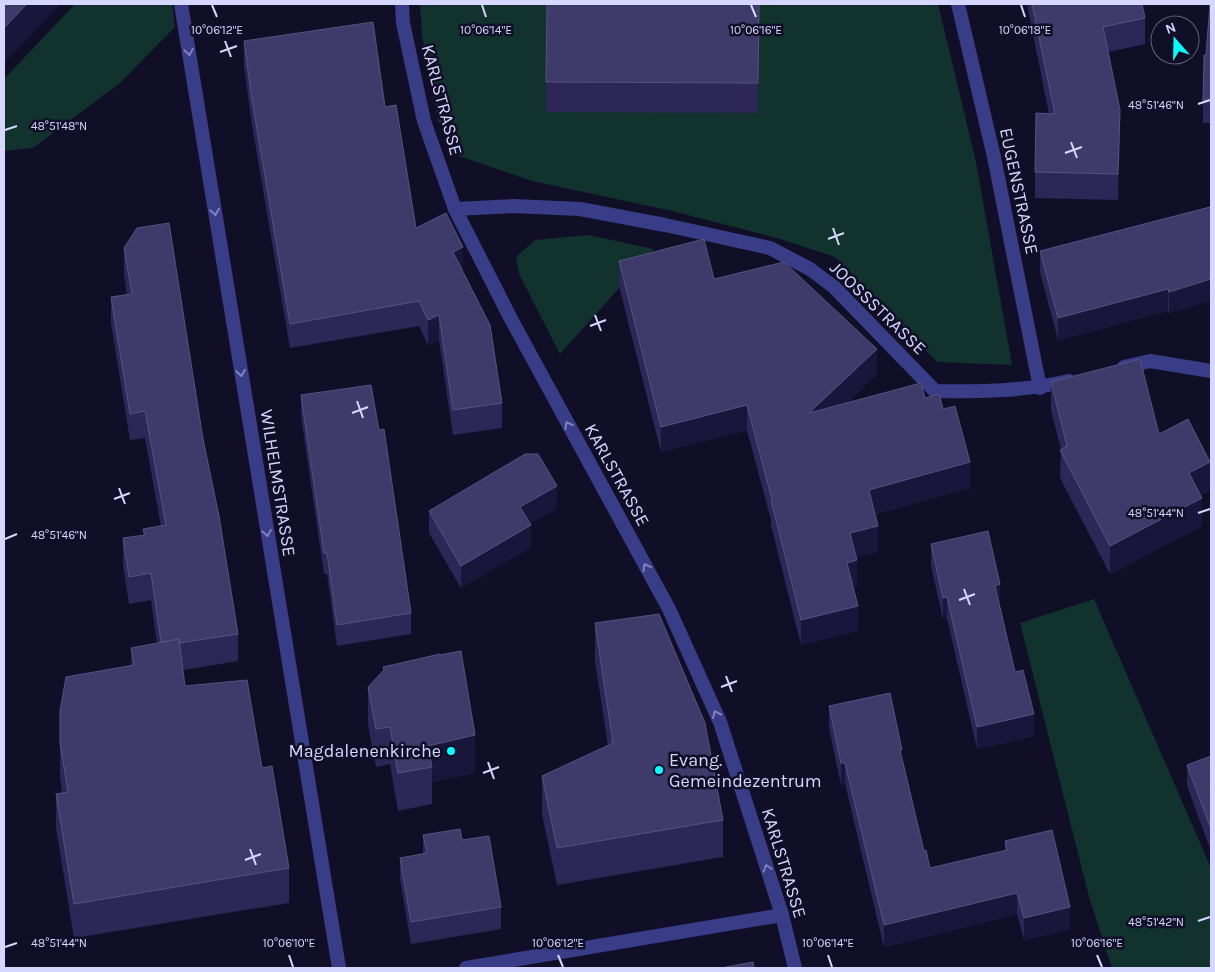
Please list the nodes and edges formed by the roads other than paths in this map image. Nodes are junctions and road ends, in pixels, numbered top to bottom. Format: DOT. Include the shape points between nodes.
graph roads {
  1 [pos="181,4"];
  2 [pos="402,4"];
  3 [pos="958,4"];
  4 [pos="455,209"];
  5 [pos="1114,370"];
  6 [pos="1211,371"];
  7 [pos="1086,376"];
  8 [pos="1040,388"];
  9 [pos="782,915"];
  10 [pos="339,968"];
  11 [pos="466,968"];
  12 [pos="795,968"];
  1 -- 10 [label="street, WILHELMSTRASSE, one-way"];
  2 -- 4 [label="street, KARLSTRASSE" via="403,23 424,121"];
  3 -- 8 [label="street, EUGENSTRASSE" via="994,156"];
  4 -- 8 [label="street, JOOSSSTRASSE" via="513,206 580,209 770,248 810,269 834,287 935,391"];
  9 -- 4 [label="street, KARLSTRASSE, one-way" via="720,722 670,609 515,328"];
  5 -- 6 [label="street" via="1150,361"];
  7 -- 8 [label="street, JOOSSSTRASSE"];
  9 -- 11 [label="street"];
  9 -- 12 [label="street, KARLSTRASSE"];
}
